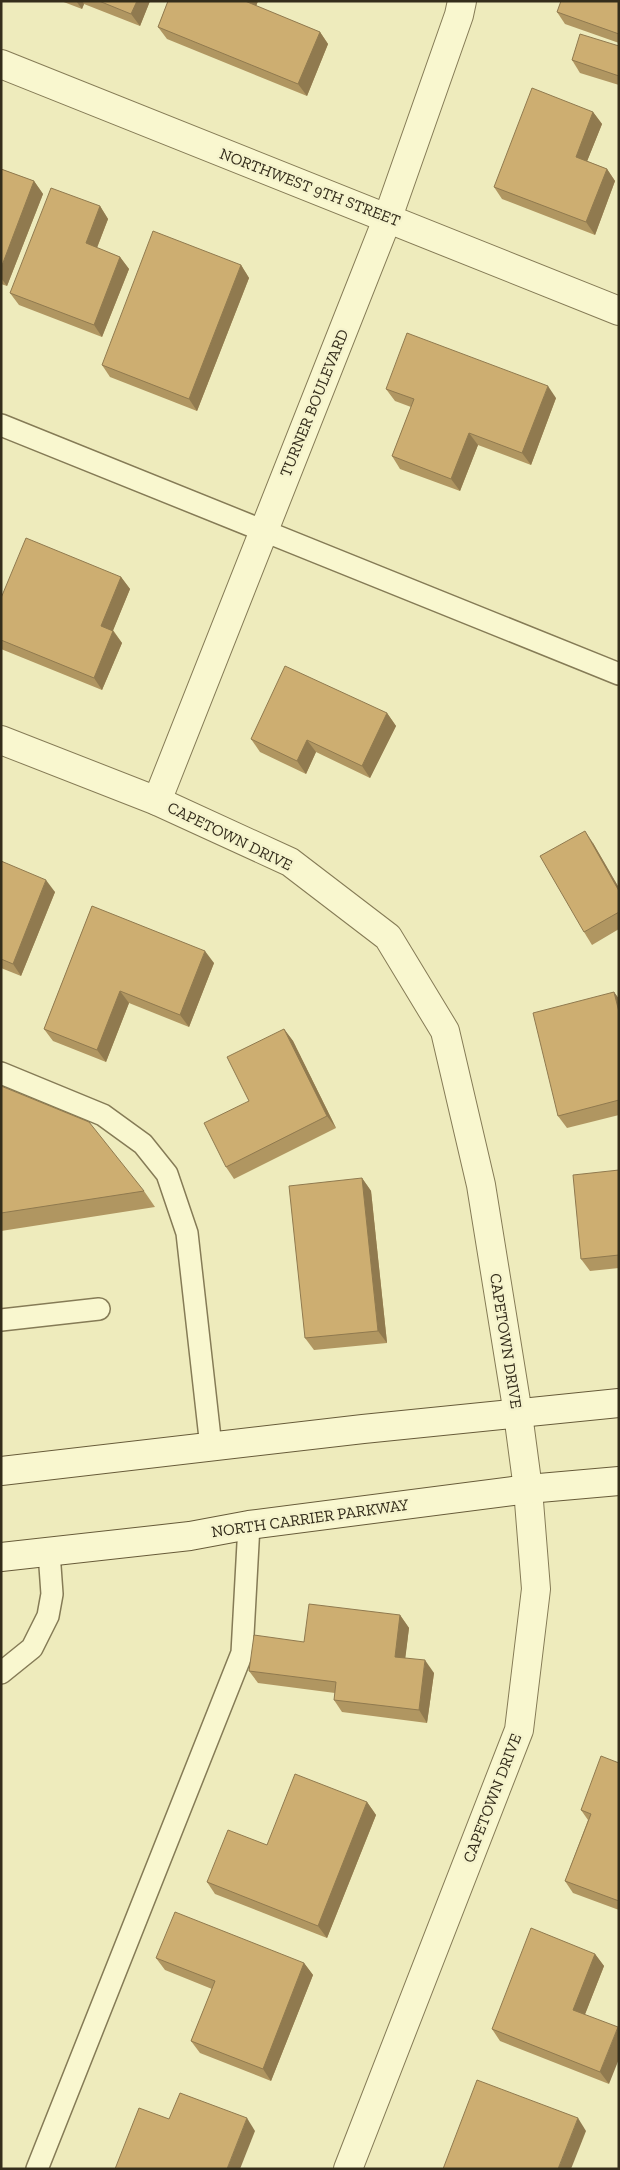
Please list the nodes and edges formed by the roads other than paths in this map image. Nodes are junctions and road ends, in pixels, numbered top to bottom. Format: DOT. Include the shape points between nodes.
graph roads {
  1 [pos="462,1"];
  2 [pos="1,64"];
  3 [pos="388,217"];
  4 [pos="619,311"];
  5 [pos="1,425"];
  6 [pos="264,531"];
  7 [pos="619,674"];
  8 [pos="1,740"];
  9 [pos="157,801"];
  10 [pos="1,1073"];
  11 [pos="99,1309"];
  12 [pos="1,1320"];
  13 [pos="619,1403"];
  14 [pos="518,1414"];
  15 [pos="211,1447"];
  16 [pos="1,1471"];
  17 [pos="619,1481"];
  18 [pos="528,1489"];
  19 [pos="249,1525"];
  20 [pos="49,1552"];
  21 [pos="1,1557"];
  22 [pos="1,1673"];
  23 [pos="37,2169"];
  24 [pos="348,2169"];
  1 -- 3 [label="street, TURNER BOULEVARD"];
  2 -- 3 [label="street, NORTHWEST 9TH STREET" via="312,190"];
  3 -- 4 [label="street, NORTHWEST 9TH STREET"];
  3 -- 6 [label="street, TURNER BOULEVARD"];
  5 -- 6 [label="lane"];
  6 -- 7 [label="lane"];
  6 -- 9 [label="street, TURNER BOULEVARD"];
  8 -- 9 [label="street, CAPETOWN DRIVE"];
  9 -- 14 [label="street, CAPETOWN DRIVE" via="290,862 388,937 445,1031 480,1185"];
  10 -- 15 [label="lane" via="103,1115 143,1144 167,1174 187,1233"];
  11 -- 12 [label="lane"];
  13 -- 14 [label="street"];
  14 -- 15 [label="street"];
  14 -- 18 [label="street, CAPETOWN DRIVE"];
  15 -- 16 [label="street"];
  17 -- 18 [label="street, NORTH CARRIER PARKWAY"];
  18 -- 19 [label="street, NORTH CARRIER PARKWAY"];
  18 -- 24 [label="street, CAPETOWN DRIVE" via="536,1589 519,1730"];
  19 -- 20 [label="street, NORTH CARRIER PARKWAY" via="190,1536"];
  19 -- 23 [label="lane" via="242,1653"];
  20 -- 21 [label="street, NORTH CARRIER PARKWAY"];
  20 -- 22 [label="lane" via="52,1594 48,1616 32,1648"];
}
